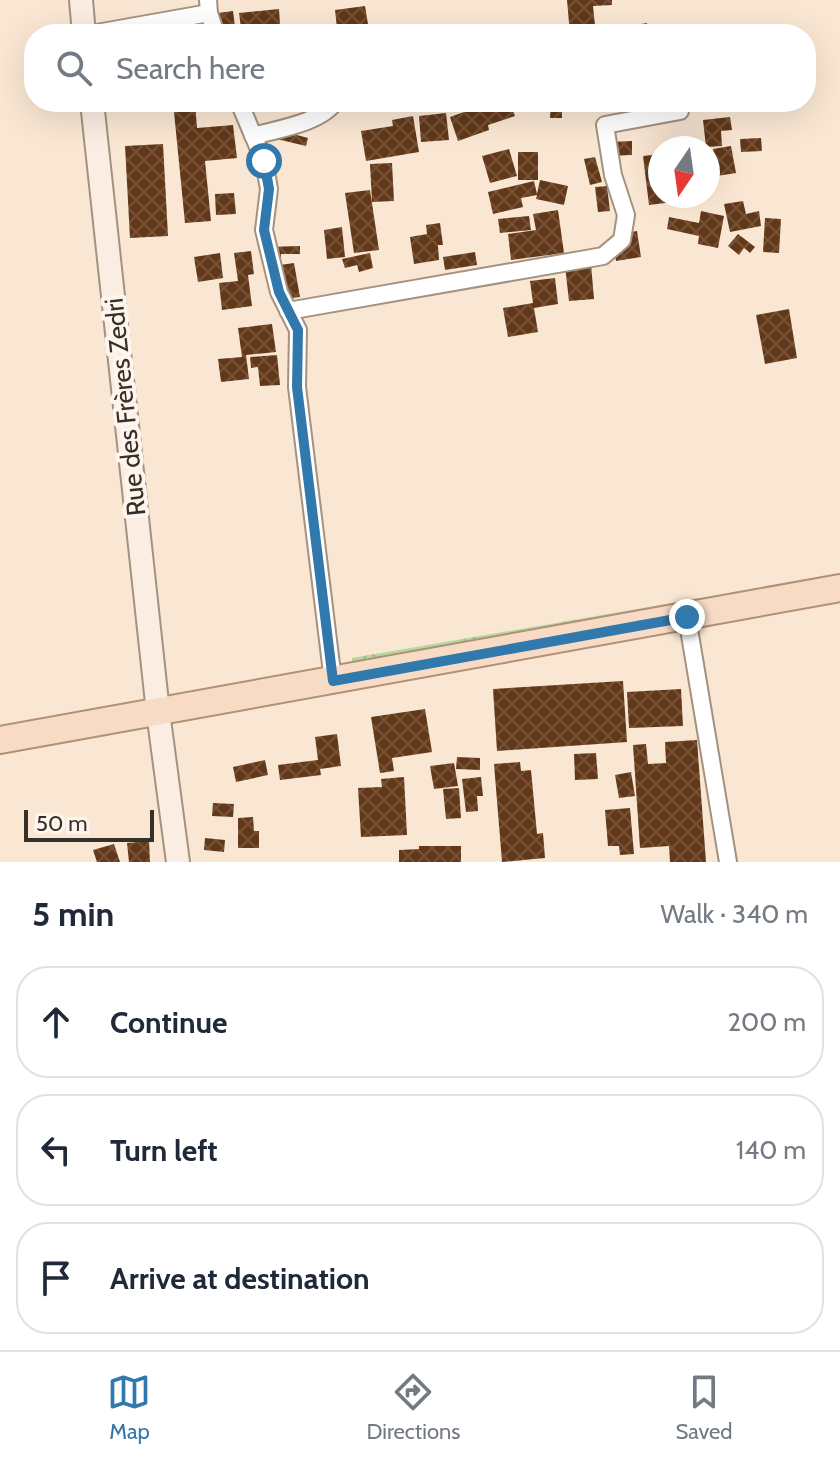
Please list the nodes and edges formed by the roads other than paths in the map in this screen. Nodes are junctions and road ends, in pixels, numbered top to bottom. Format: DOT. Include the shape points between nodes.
graph roads {
  1 [pos="81,0"];
  2 [pos="208,6"];
  3 [pos="83,24"];
  4 [pos="133,24"];
  5 [pos="93,112"];
  6 [pos="243,112"];
  7 [pos="327,112"];
  8 [pos="675,112"];
  9 [pos="253,136"];
  10 [pos="288,311"];
  11 [pos="840,588"];
  12 [pos="687,617"];
  13 [pos="333,681"];
  14 [pos="158,712"];
  15 [pos="0,740"];
  16 [pos="178,862"];
  17 [pos="728,862"];
  1 -- 3 [label="main road"];
  2 -- 4 [label="street"];
  5 -- 14 [label="main road, Rue des Frères Zedri"];
  6 -- 9 [label="street"];
  7 -- 9 [label="street"];
  8 -- 10 [label="street" via="605,125 626,215 622,240 603,256"];
  9 -- 10 [label="street" via="269,189 264,230"];
  10 -- 13 [label="street" via="298,330 297,387"];
  11 -- 12 [label="main road"];
  12 -- 13 [label="main road"];
  12 -- 17 [label="street"];
  13 -- 14 [label="main road"];
  14 -- 15 [label="main road"];
  14 -- 16 [label="main road, Rue des Frères Zedri"];
}
